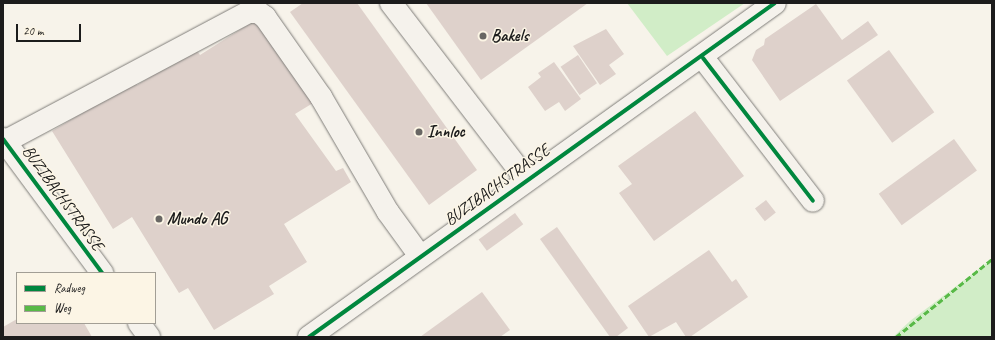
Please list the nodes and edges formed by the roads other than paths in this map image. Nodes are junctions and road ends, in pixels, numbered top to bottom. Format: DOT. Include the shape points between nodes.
graph roads {
  1 [pos="391,3"];
  2 [pos="775,3"];
  3 [pos="703,58"];
  4 [pos="4,140"];
  5 [pos="526,179"];
  6 [pos="813,201"];
  7 [pos="420,256"];
  8 [pos="101,272"];
  9 [pos="140,324"];
  10 [pos="149,337"];
  11 [pos="309,337"];
  1 -- 5 [label="street"];
  2 -- 3 [label="street, BUZIBACHSTRASSE"];
  3 -- 5 [label="street, BUZIBACHSTRASSE"];
  3 -- 6 [label="street"];
  4 -- 7 [label="street" via="249,12 258,12 265,17 321,97 388,212"];
  4 -- 8 [label="street, BUZIBACHSTRASSE"];
  5 -- 7 [label="street, BUZIBACHSTRASSE"];
  7 -- 11 [label="street, BUZIBACHSTRASSE"];
  9 -- 10 [label="street"];
}
